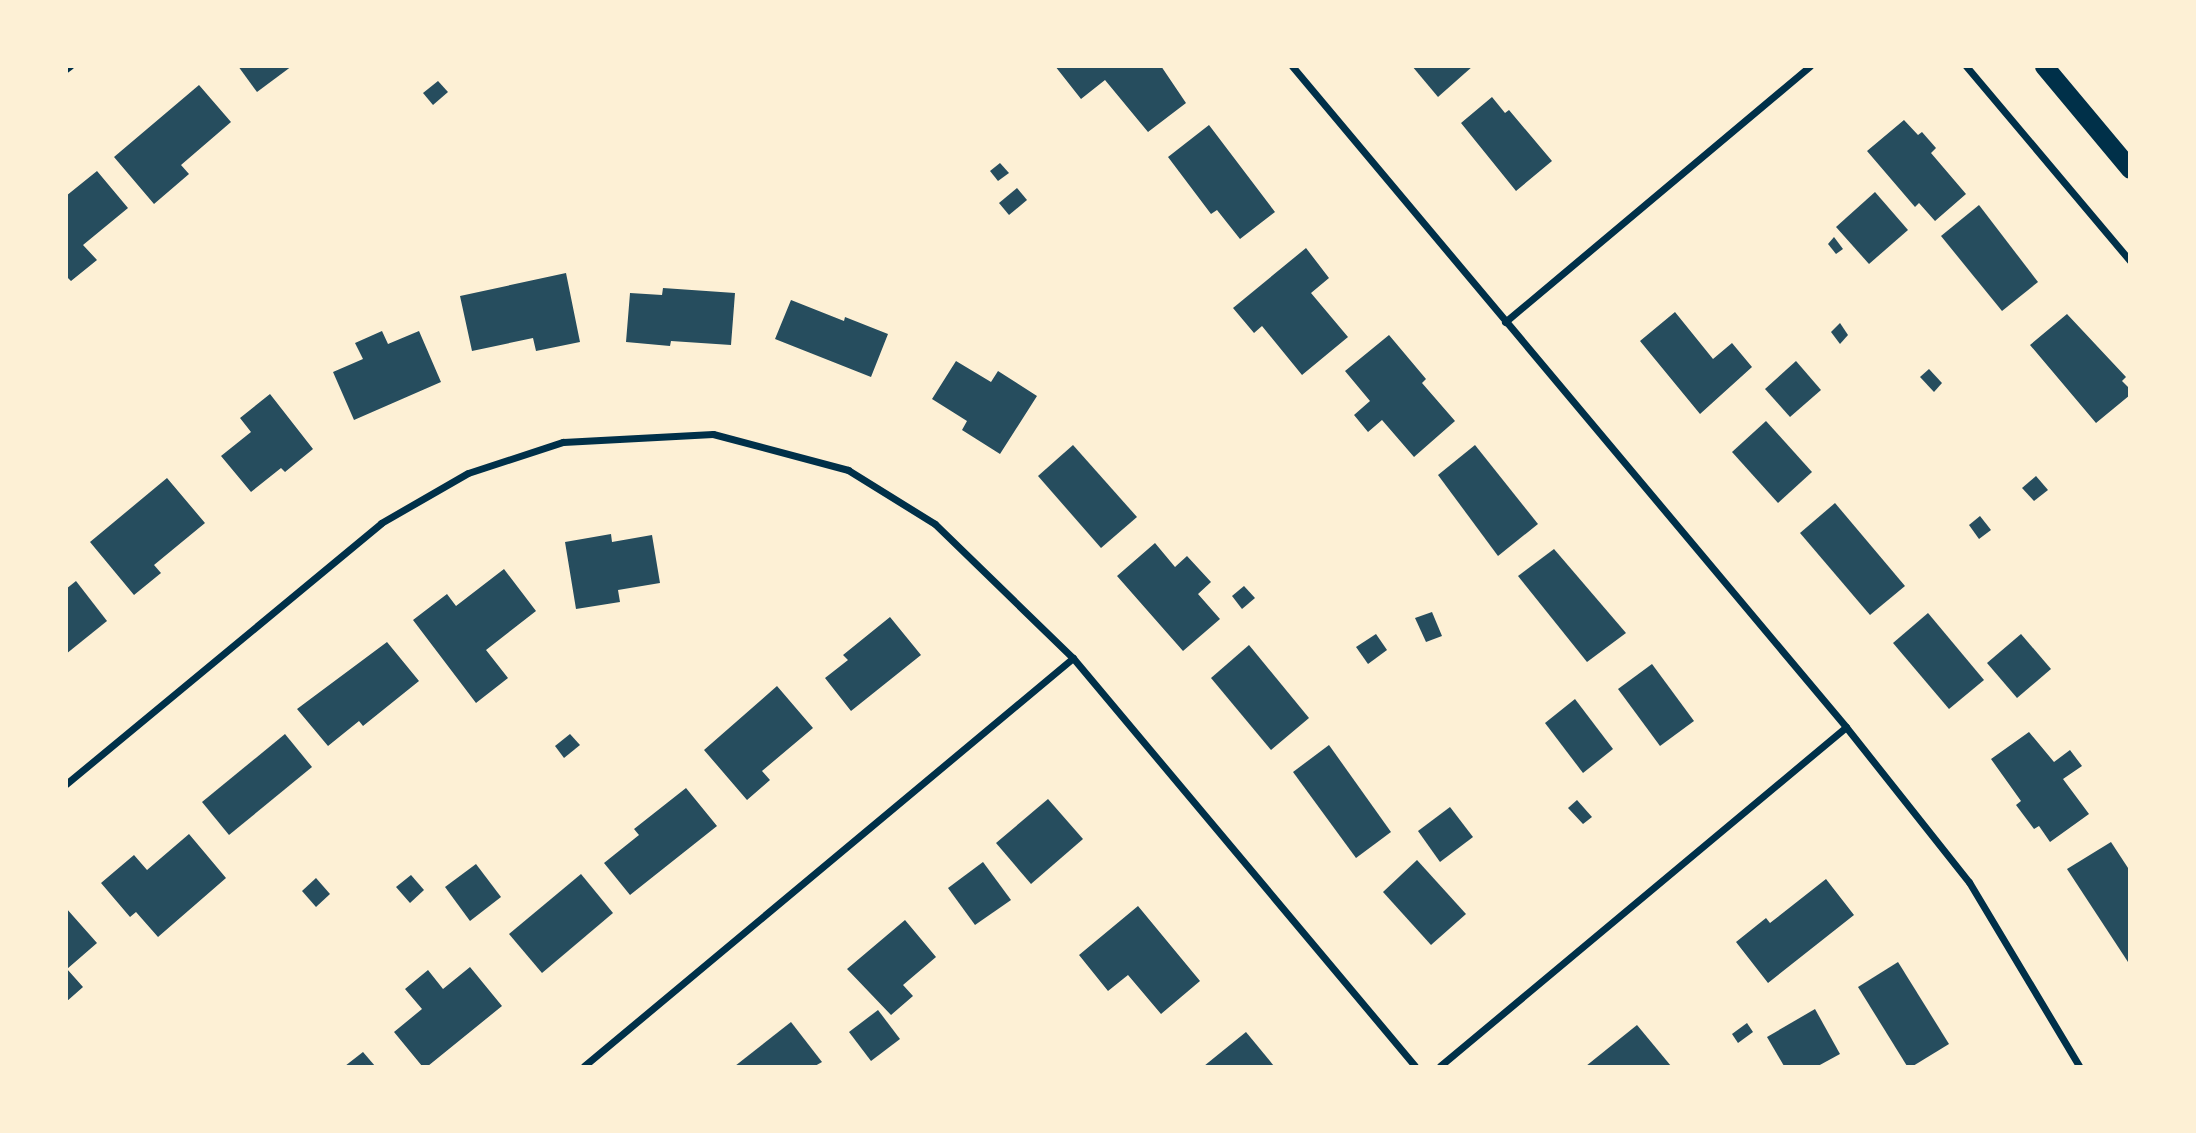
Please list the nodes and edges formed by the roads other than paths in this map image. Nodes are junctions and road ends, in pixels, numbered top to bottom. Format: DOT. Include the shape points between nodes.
graph roads {
  1 [pos="1292,66"];
  2 [pos="1810,66"];
  3 [pos="1966,66"];
  4 [pos="2044,66"];
  5 [pos="2130,169"];
  6 [pos="2130,261"];
  7 [pos="1505,322"];
  8 [pos="1073,658"];
  9 [pos="1846,727"];
  10 [pos="66,784"];
  11 [pos="584,1066"];
  12 [pos="1415,1066"];
  13 [pos="1440,1066"];
  14 [pos="2079,1066"];
  1 -- 7 [label="street"];
  2 -- 7 [label="street"];
  3 -- 6 [label="street"];
  4 -- 5 [label="highway"];
  7 -- 9 [label="street"];
  8 -- 10 [label="street" via="935,524 848,470 713,434 563,442 467,473 381,523"];
  8 -- 11 [label="street"];
  8 -- 12 [label="street"];
  9 -- 13 [label="street"];
  9 -- 14 [label="street" via="1969,882"];
}
